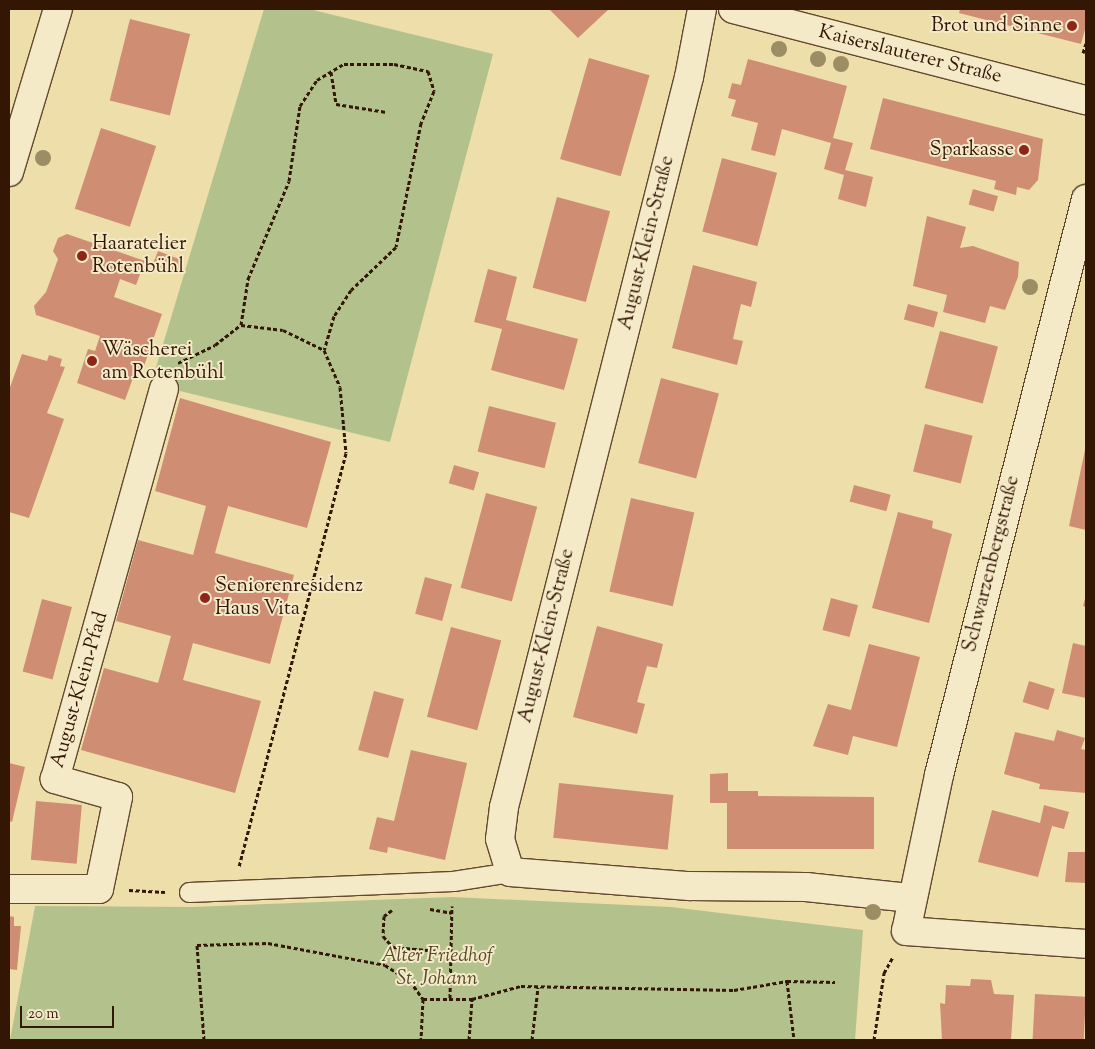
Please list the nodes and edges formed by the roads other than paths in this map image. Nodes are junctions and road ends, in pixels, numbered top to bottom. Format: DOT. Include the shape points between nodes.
graph roads {
  1 [pos="58,9"];
  2 [pos="702,9"];
  3 [pos="740,10"];
  4 [pos="1086,100"];
  5 [pos="9,172"];
  6 [pos="1086,199"];
  7 [pos="164,389"];
  8 [pos="510,872"];
  9 [pos="9,889"];
  10 [pos="188,892"];
  11 [pos="912,898"];
  12 [pos="1086,944"];
  1 -- 5 [label="street"];
  2 -- 8 [label="street, August-Klein-Straße" via="689,77 504,807 500,839"];
  3 -- 4 [label="street, Kaiserslauterer Straße"];
  6 -- 11 [label="street, Schwarzenbergstraße" via="991,565"];
  7 -- 9 [label="street, August-Klein-Pfad" via="54,779 118,797 99,889"];
  8 -- 10 [label="lane" via="453,881"];
  8 -- 11 [label="street" via="689,886 806,888"];
  11 -- 12 [label="street, Schwarzenbergstraße" via="906,932"];
}
